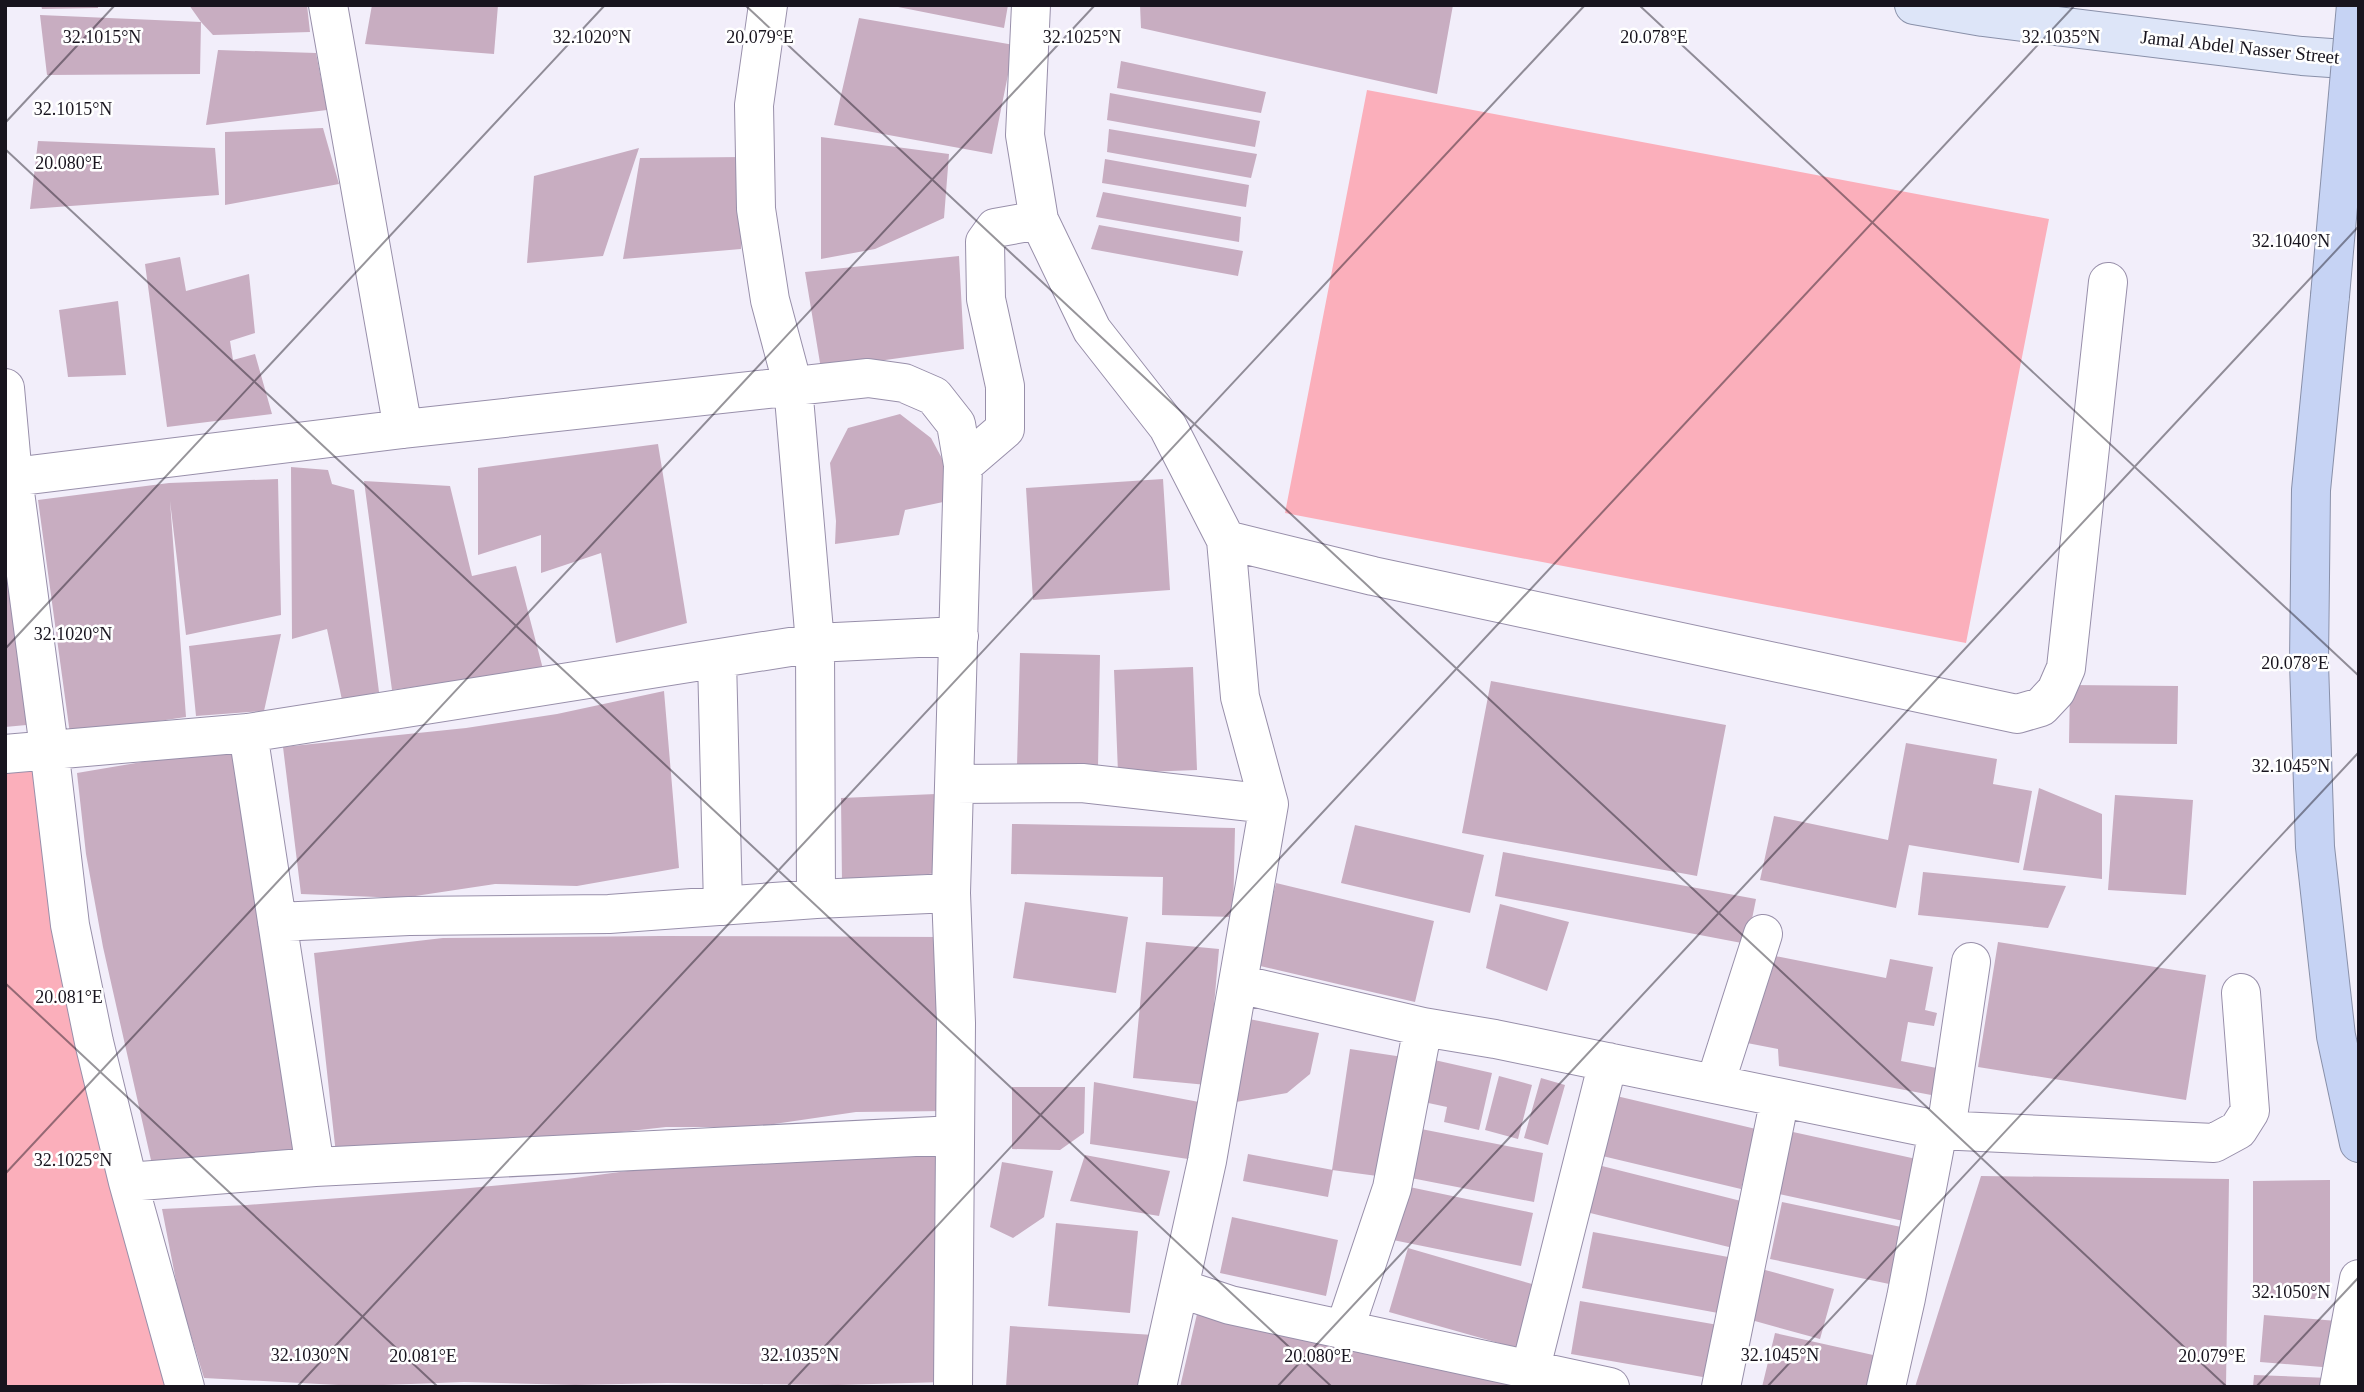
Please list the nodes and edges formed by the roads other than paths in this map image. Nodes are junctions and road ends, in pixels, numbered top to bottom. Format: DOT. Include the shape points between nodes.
graph roads {
  1 [pos="328,5"];
  2 [pos="768,5"];
  3 [pos="1031,5"];
  4 [pos="1914,5"];
  5 [pos="2356,5"];
  6 [pos="2359,60"];
  7 [pos="1039,220"];
  8 [pos="2108,282"];
  9 [pos="793,387"];
  10 [pos="5,388"];
  11 [pos="403,429"];
  12 [pos="962,465"];
  13 [pos="9,478"];
  14 [pos="1226,540"];
  15 [pos="959,636"];
  16 [pos="815,643"];
  17 [pos="717,659"];
  18 [pos="248,733"];
  19 [pos="49,748"];
  20 [pos="5,754"];
  21 [pos="956,785"];
  22 [pos="1269,804"];
  23 [pos="951,893"];
  24 [pos="816,898"];
  25 [pos="723,906"];
  26 [pos="277,922"];
  27 [pos="1763,934"];
  28 [pos="1971,962"];
  29 [pos="1239,984"];
  30 [pos="2241,993"];
  31 [pos="1423,1027"];
  32 [pos="1608,1062"];
  33 [pos="1715,1084"];
  34 [pos="1780,1098"];
  35 [pos="1942,1130"];
  36 [pos="955,1135"];
  37 [pos="2359,1143"];
  38 [pos="315,1167"];
  39 [pos="128,1182"];
  40 [pos="2359,1279"];
  41 [pos="1179,1288"];
  42 [pos="1345,1328"];
  43 [pos="1528,1378"];
  44 [pos="185,1387"];
  45 [pos="953,1387"];
  46 [pos="1157,1387"];
  47 [pos="1610,1387"];
  48 [pos="1721,1387"];
  49 [pos="1886,1387"];
  50 [pos="2339,1387"];
  1 -- 11 [label="street"];
  2 -- 9 [label="street" via="754,105 756,209 771,300"];
  3 -- 7 [label="street" via="1025,135"];
  4 -- 6 [label="main road, Jamal Abdel Nasser Street"];
  5 -- 37 [label="highway, bridge" via="2311,490 2309,663 2315,847 2336,1036"];
  7 -- 12 [label="street" via="995,228 985,242 986,299 1005,386 1005,429"];
  7 -- 14 [label="street" via="1092,330 1168,427"];
  8 -- 14 [label="street" via="2066,668 2056,691 2041,707 2017,713 1373,576"];
  9 -- 11 [label="street"];
  9 -- 12 [label="street" via="868,378 904,383 934,396 956,424"];
  9 -- 16 [label="street"];
  10 -- 13 [label="street"];
  11 -- 13 [label="street"];
  12 -- 15 [label="street"];
  13 -- 19 [label="street"];
  14 -- 22 [label="street" via="1240,697"];
  15 -- 16 [label="street"];
  15 -- 21 [label="street"];
  16 -- 17 [label="street"];
  16 -- 24 [label="street"];
  17 -- 18 [label="street"];
  17 -- 25 [label="street"];
  18 -- 19 [label="street"];
  18 -- 26 [label="street"];
  19 -- 20 [label="street"];
  19 -- 39 [label="street" via="70,925"];
  21 -- 22 [label="street" via="1082,783"];
  21 -- 23 [label="street"];
  22 -- 29 [label="street"];
  23 -- 24 [label="street"];
  23 -- 36 [label="street"];
  24 -- 25 [label="street"];
  25 -- 26 [label="street" via="609,914"];
  26 -- 38 [label="street"];
  27 -- 33 [label="street"];
  28 -- 35 [label="street"];
  29 -- 31 [label="street"];
  29 -- 41 [label="street"];
  30 -- 35 [label="street" via="2250,1111 2238,1130 2214,1143"];
  31 -- 32 [label="street"];
  31 -- 42 [label="street" via="1392,1188"];
  32 -- 33 [label="street"];
  32 -- 43 [label="street"];
  33 -- 34 [label="street"];
  34 -- 35 [label="street"];
  34 -- 48 [label="street"];
  35 -- 49 [label="street"];
  36 -- 38 [label="street"];
  36 -- 45 [label="street"];
  38 -- 39 [label="street"];
  39 -- 44 [label="street"];
  40 -- 50 [label="street"];
  41 -- 42 [label="street" via="1230,1305"];
  41 -- 46 [label="street"];
  42 -- 43 [label="street"];
  43 -- 47 [label="street"];
}
